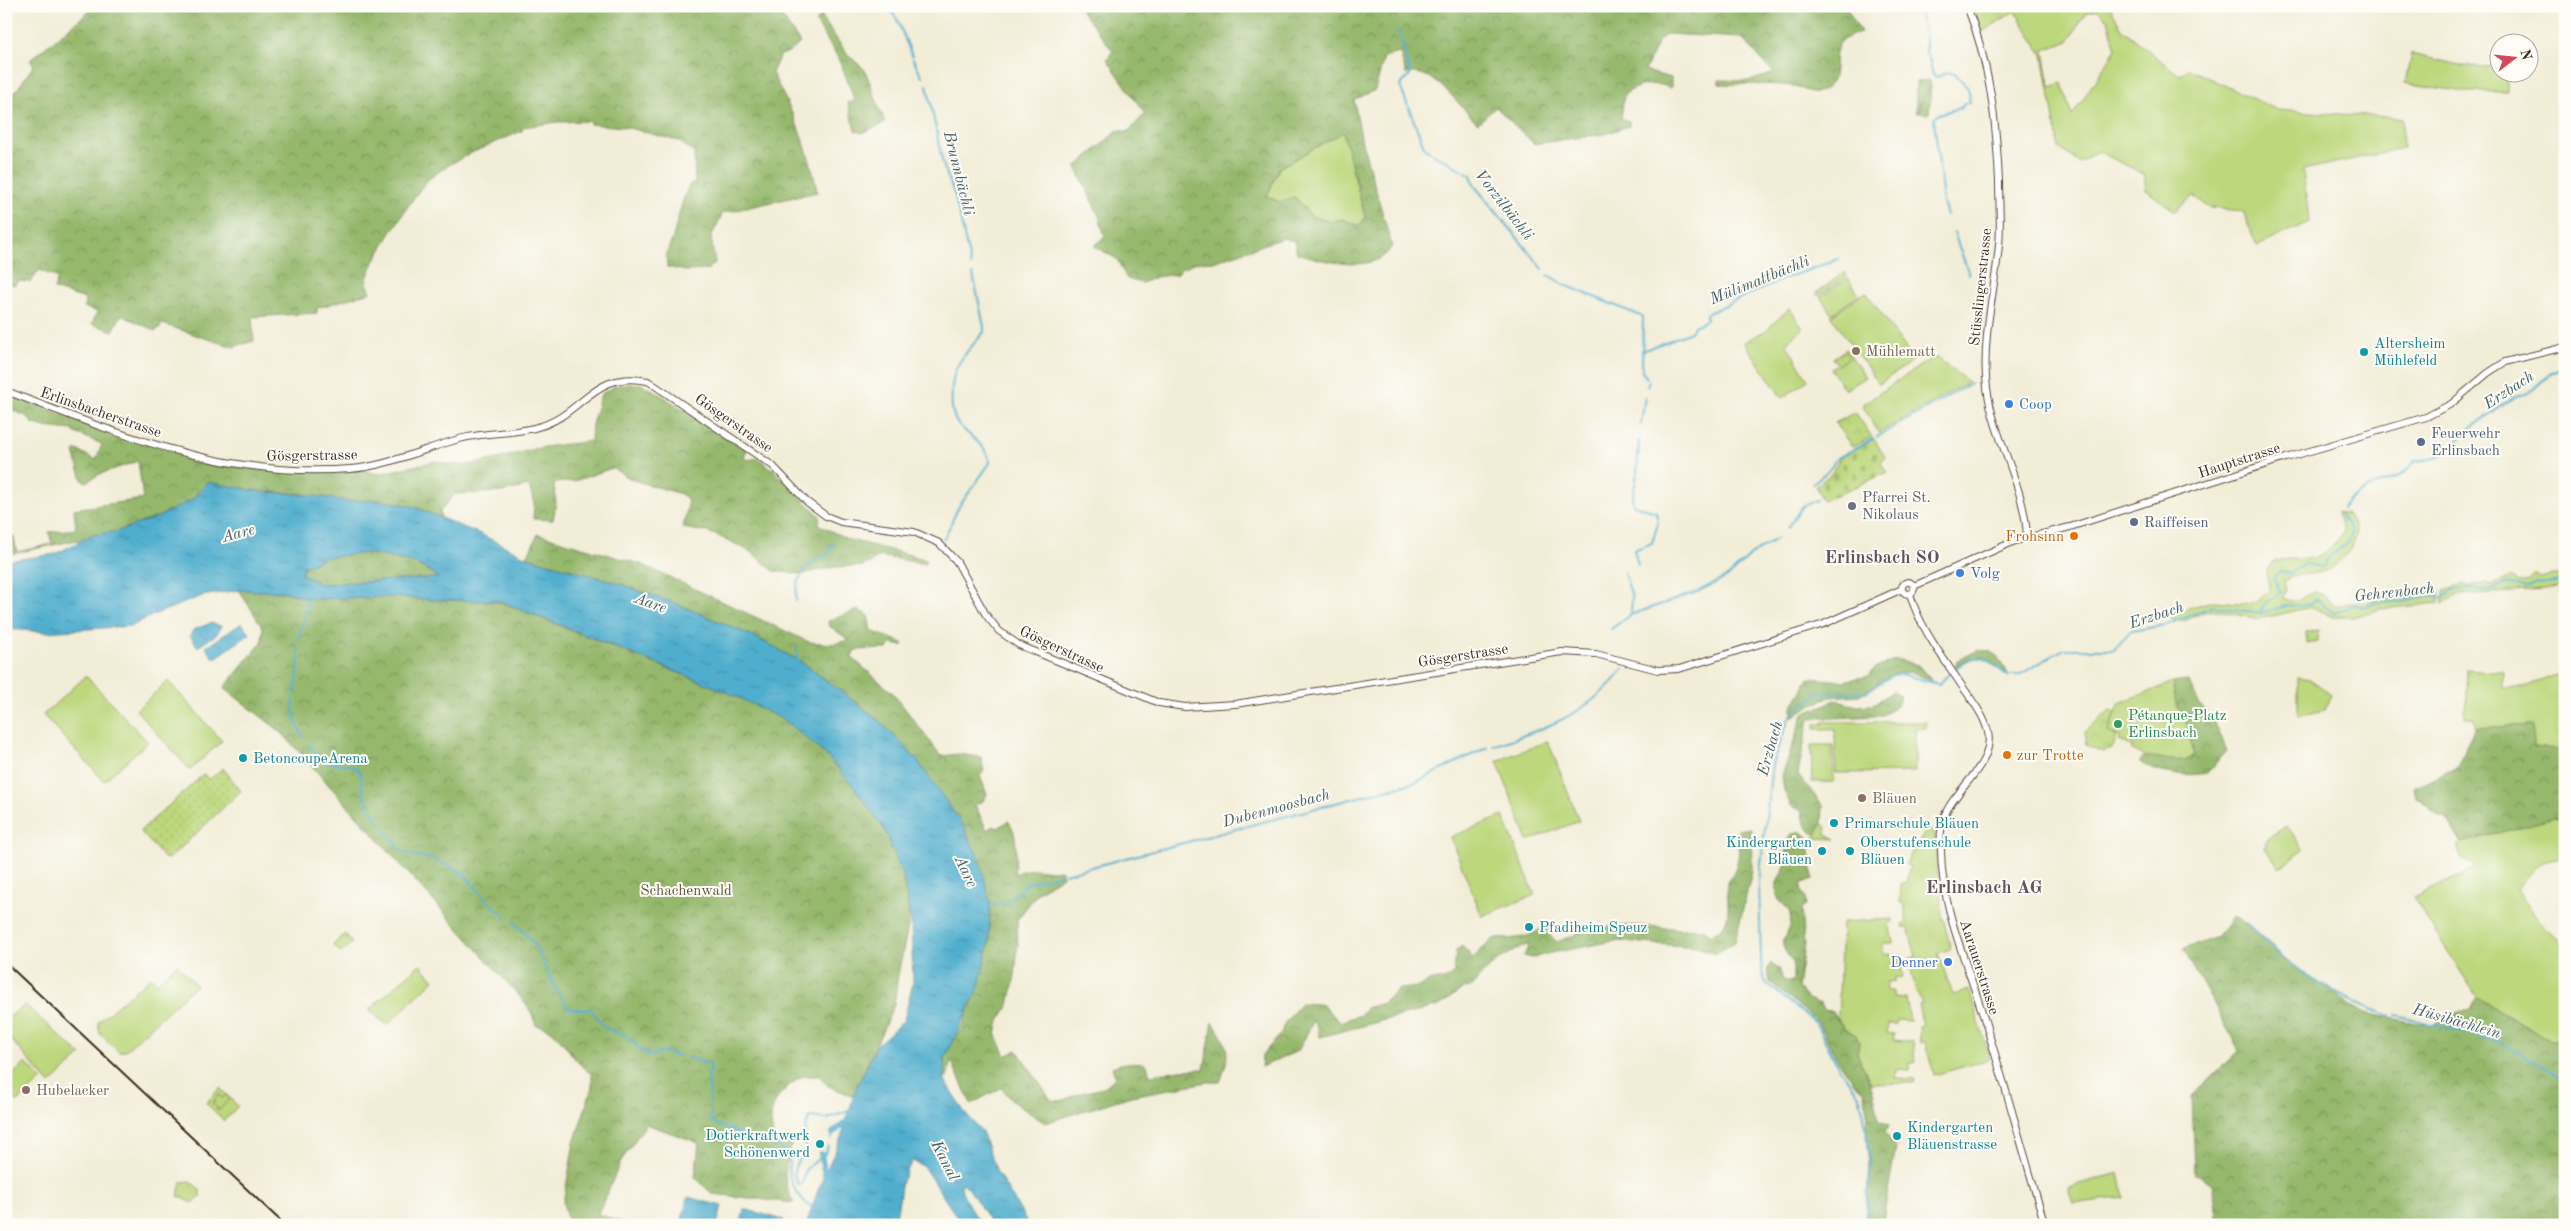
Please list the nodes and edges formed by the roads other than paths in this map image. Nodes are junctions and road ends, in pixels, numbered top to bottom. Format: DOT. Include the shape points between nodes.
graph roads {
  1 [pos="1967,6"];
  2 [pos="2565,347"];
  3 [pos="6,391"];
  4 [pos="189,455"];
  5 [pos="2027,538"];
  6 [pos="1914,586"];
  7 [pos="1902,589"];
  8 [pos="1910,594"];
  9 [pos="2045,1225"];
  1 -- 5 [label="main road, Stüsslingerstrasse" via="1991,89 1998,165 2000,236 1986,346 1987,396 2023,505"];
  2 -- 5 [label="main road, Hauptstrasse" via="2505,362 2451,404 2426,417"];
  3 -- 4 [label="main road, Erlinsbacherstrasse"];
  4 -- 7 [label="main road, Gösgerstrasse" via="266,469 362,467 461,438 545,425 564,416 600,386 633,378 654,384 754,452 782,473 808,502 826,516 841,522 914,532 939,543 957,562 986,615 999,631 1018,645 1158,702 1185,707 1234,704 1562,652 1608,657 1658,670 1678,669 1841,617"];
  5 -- 6 [label="main road, Hauptstrasse" via="1994,549"];
  6 -- 7 [label="main road" via="1907,582"];
  6 -- 8 [label="main road"];
  7 -- 8 [label="main road"];
  8 -- 9 [label="main road, Aarauerstrasse" via="1947,664 1980,714 1989,740 1983,759 1944,817 1940,851 1955,937 1982,1013"];
}
